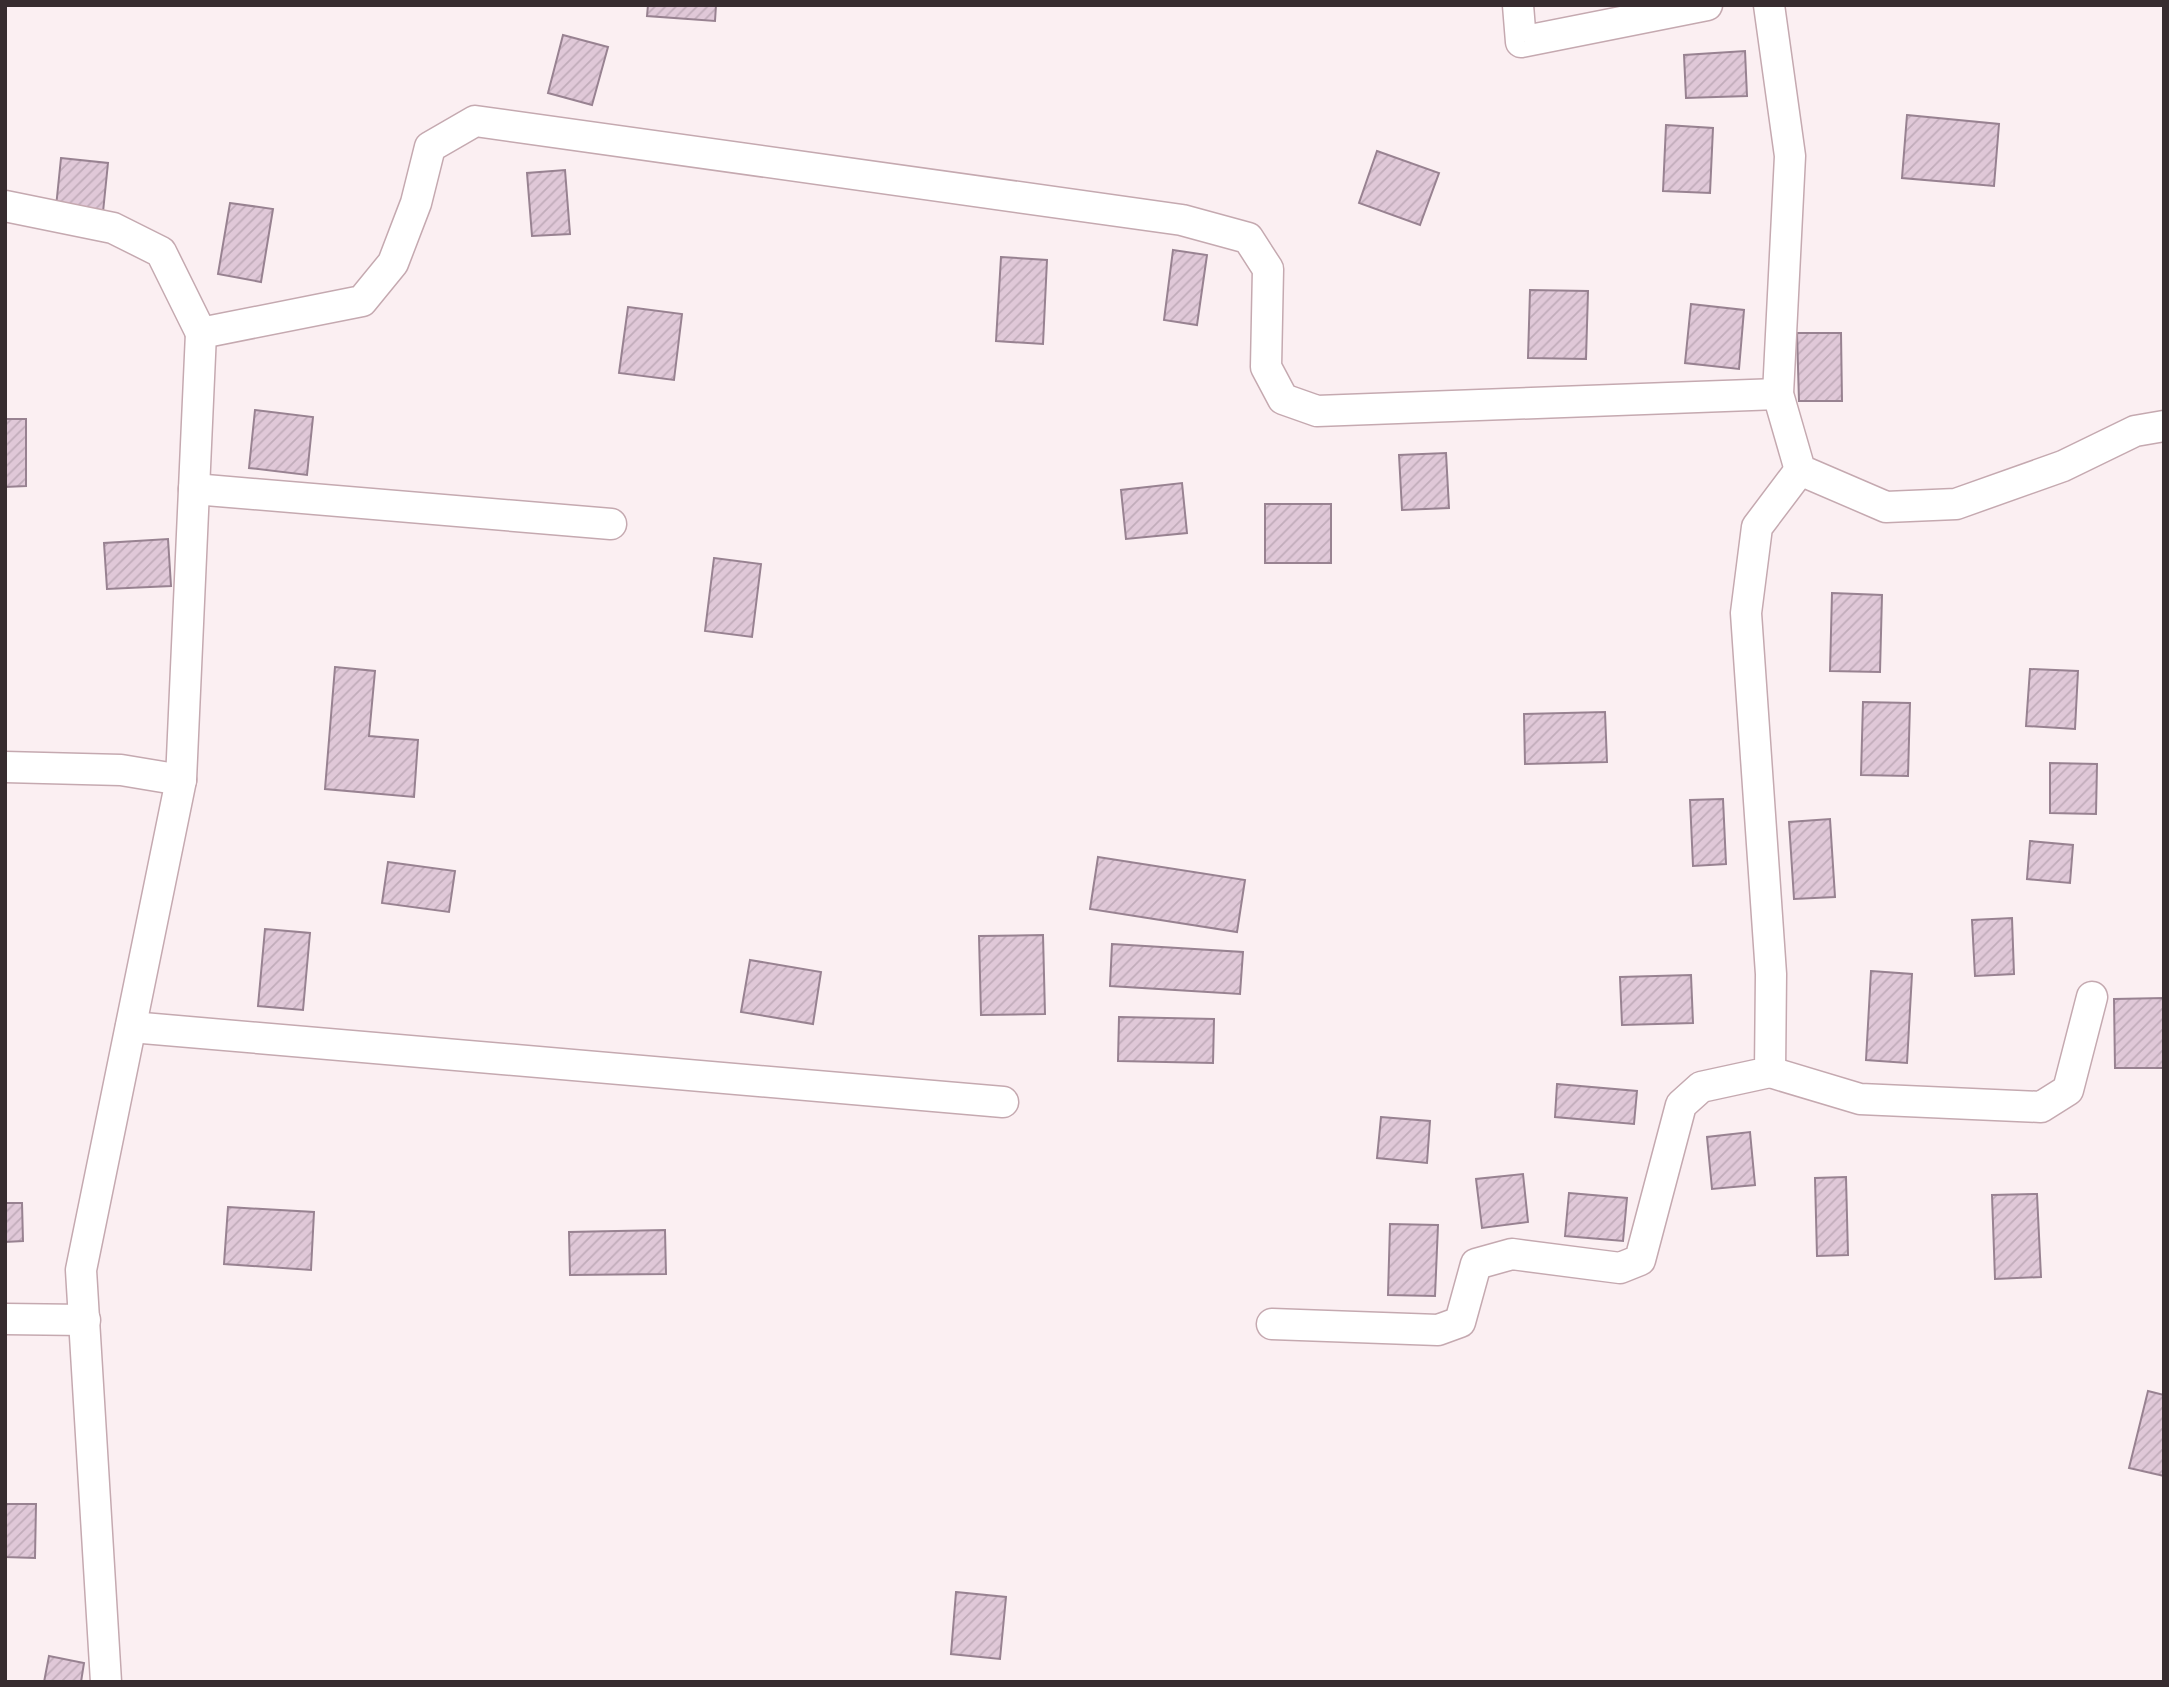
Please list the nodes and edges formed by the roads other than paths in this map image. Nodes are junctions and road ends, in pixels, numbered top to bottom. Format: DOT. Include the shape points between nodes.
graph roads {
  1 [pos="1518,5"];
  2 [pos="1707,5"];
  3 [pos="1769,5"];
  4 [pos="5,206"];
  5 [pos="201,332"];
  6 [pos="1778,394"];
  7 [pos="2164,426"];
  8 [pos="1800,470"];
  9 [pos="194,489"];
  10 [pos="611,524"];
  11 [pos="5,767"];
  12 [pos="181,780"];
  13 [pos="2092,997"];
  14 [pos="131,1027"];
  15 [pos="1770,1072"];
  16 [pos="1003,1102"];
  17 [pos="5,1319"];
  18 [pos="85,1320"];
  19 [pos="1272,1324"];
  20 [pos="106,1682"];
  1 -- 2 [label="street" via="1521,42"];
  3 -- 6 [label="street" via="1790,156"];
  4 -- 5 [label="street" via="113,228 161,252"];
  5 -- 6 [label="street" via="362,301 393,263 416,203 430,148 475,121 1182,220 1248,237 1268,269 1266,367 1283,399 1317,411"];
  5 -- 9 [label="street"];
  6 -- 8 [label="street"];
  7 -- 8 [label="street" via="2135,431 2063,466 1956,505 1886,507"];
  8 -- 15 [label="street" via="1757,527 1746,613 1771,974"];
  9 -- 10 [label="street"];
  9 -- 12 [label="street"];
  11 -- 12 [label="street" via="121,770"];
  12 -- 14 [label="street"];
  13 -- 15 [label="street" via="2068,1090 2041,1107 1860,1099"];
  14 -- 16 [label="street"];
  14 -- 18 [label="street" via="81,1270"];
  15 -- 19 [label="street" via="1701,1087 1681,1105 1640,1260 1620,1268 1512,1254 1476,1264 1460,1322 1438,1330"];
  17 -- 18 [label="street"];
  18 -- 20 [label="street"];
}
